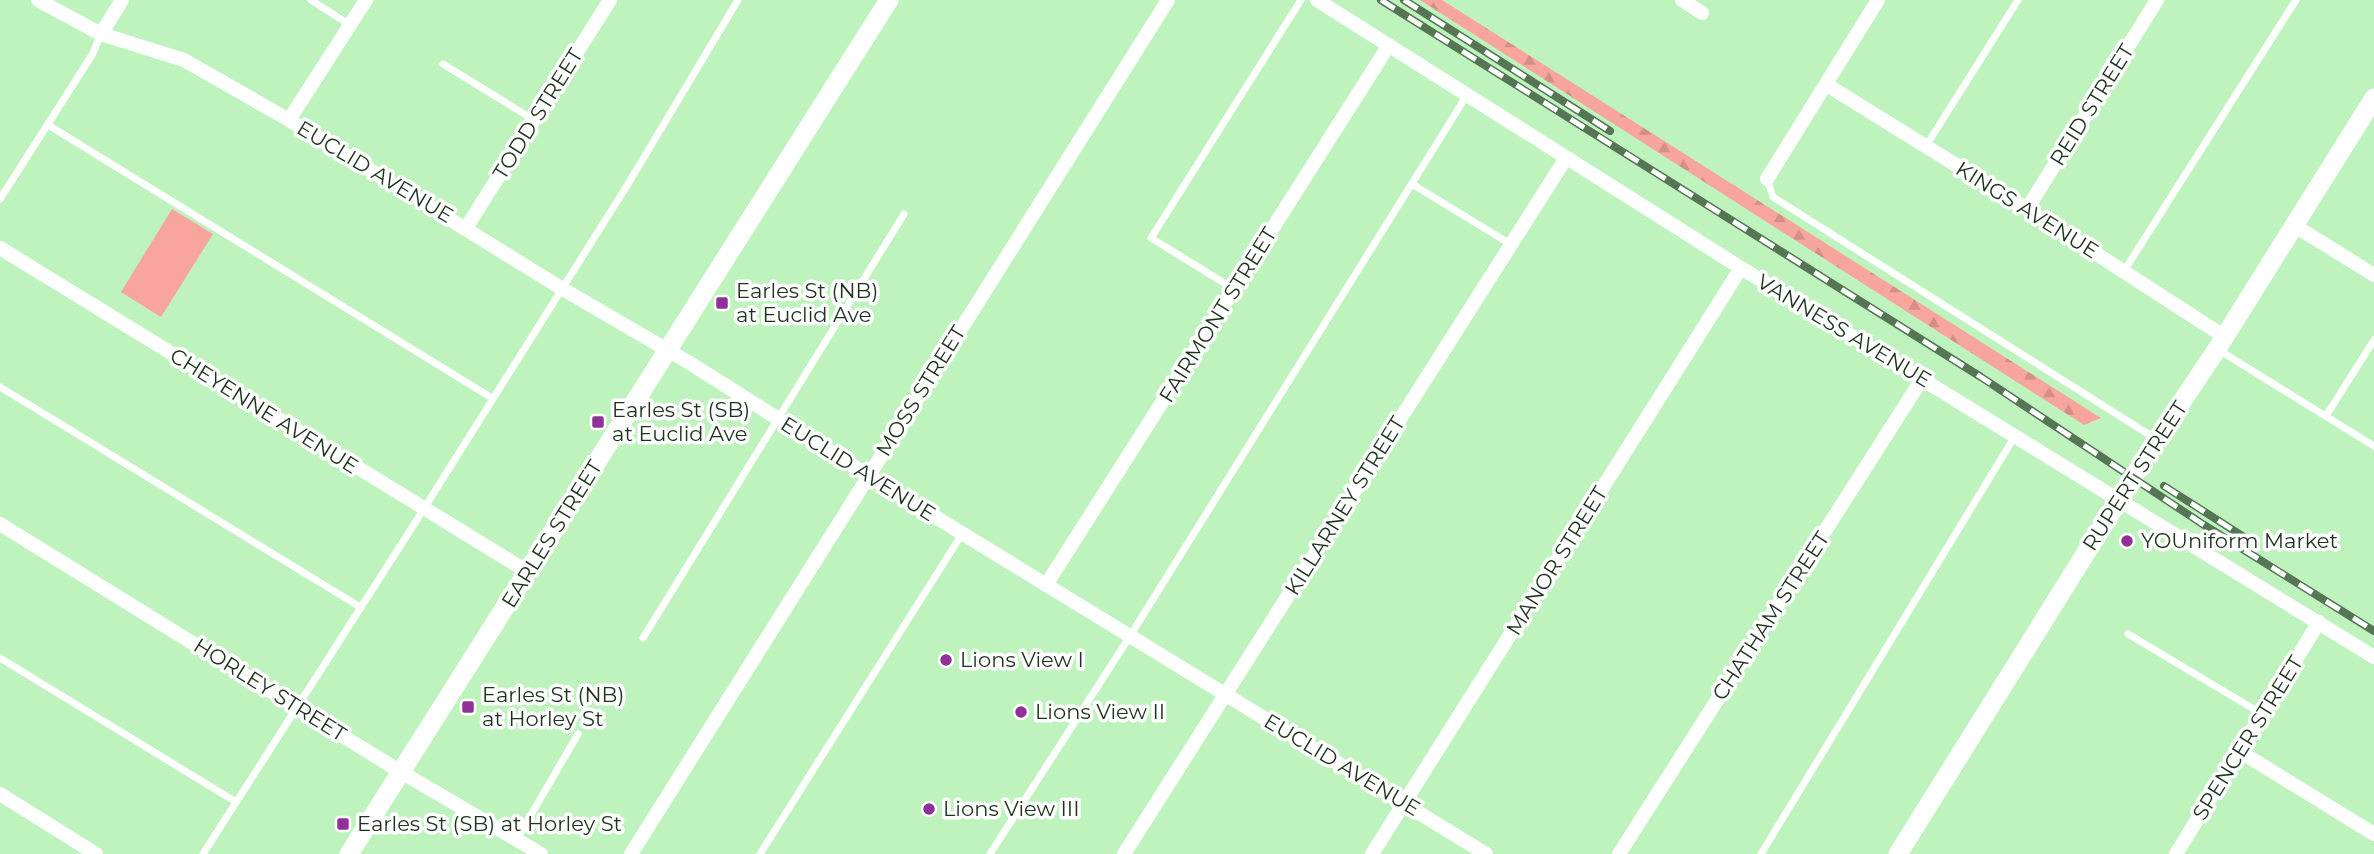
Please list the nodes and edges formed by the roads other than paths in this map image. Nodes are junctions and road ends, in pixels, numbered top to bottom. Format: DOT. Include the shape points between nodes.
graph roads {
  1 [pos="38,0"];
  2 [pos="122,0"];
  3 [pos="311,0"];
  4 [pos="366,0"];
  5 [pos="610,0"];
  6 [pos="889,0"];
  7 [pos="1168,0"];
  8 [pos="1301,0"];
  9 [pos="1317,0"];
  10 [pos="1682,0"];
  11 [pos="1878,0"];
  12 [pos="2018,0"];
  13 [pos="2157,0"];
  14 [pos="2296,0"];
  15 [pos="735,1"];
  16 [pos="1702,13"];
  17 [pos="351,25"];
  18 [pos="101,34"];
  19 [pos="1390,44"];
  20 [pos="443,64"];
  21 [pos="1827,85"];
  22 [pos="1468,95"];
  23 [pos="2373,103"];
  24 [pos="289,120"];
  25 [pos="534,120"];
  26 [pos="48,125"];
  27 [pos="1926,147"];
  28 [pos="1566,158"];
  29 [pos="1767,179"];
  30 [pos="1412,184"];
  31 [pos="0,199"];
  32 [pos="2027,209"];
  33 [pos="905,214"];
  34 [pos="2295,226"];
  35 [pos="466,228"];
  36 [pos="1512,245"];
  37 [pos="0,248"];
  38 [pos="1741,268"];
  39 [pos="2124,272"];
  40 [pos="2374,275"];
  41 [pos="561,288"];
  42 [pos="1234,290"];
  43 [pos="2374,340"];
  44 [pos="2221,343"];
  45 [pos="667,350"];
  46 [pos="1922,379"];
  47 [pos="0,387"];
  48 [pos="492,398"];
  49 [pos="2326,416"];
  50 [pos="778,420"];
  51 [pos="2015,435"];
  52 [pos="2157,439"];
  53 [pos="2374,446"];
  54 [pos="867,475"];
  55 [pos="2120,499"];
  56 [pos="423,509"];
  57 [pos="0,524"];
  58 [pos="962,534"];
  59 [pos="528,572"];
  60 [pos="1046,585"];
  61 [pos="360,607"];
  62 [pos="2319,622"];
  63 [pos="2129,634"];
  64 [pos="1130,636"];
  65 [pos="643,638"];
  66 [pos="2374,657"];
  67 [pos="0,658"];
  68 [pos="1226,694"];
  69 [pos="298,708"];
  70 [pos="2262,714"];
  71 [pos="578,734"];
  72 [pos="2239,751"];
  73 [pos="401,772"];
  74 [pos="0,794"];
  75 [pos="236,802"];
  76 [pos="1405,803"];
  77 [pos="2374,834"];
  78 [pos="517,839"];
  79 [pos="96,854"];
  80 [pos="203,854"];
  81 [pos="349,854"];
  82 [pos="541,854"];
  83 [pos="631,854"];
  84 [pos="760,854"];
  85 [pos="990,854"];
  86 [pos="1124,854"];
  87 [pos="1373,854"];
  88 [pos="1486,854"];
  89 [pos="1619,854"];
  90 [pos="1761,854"];
  91 [pos="1898,854"];
  92 [pos="2176,854"];
  1 -- 18 [label="street, EUCLID AVENUE"];
  2 -- 18 [label="street"];
  3 -- 17 [label="lane"];
  4 -- 17 [label="street"];
  5 -- 25 [label="street, TODD STREET"];
  6 -- 45 [label="street, EARLES STREET"];
  7 -- 54 [label="street, MOSS STREET"];
  8 -- 42 [label="lane" via="1151,238"];
  9 -- 19 [label="street, VANNESS AVENUE"];
  10 -- 16 [label="street"];
  11 -- 21 [label="street"];
  12 -- 27 [label="lane"];
  13 -- 32 [label="street, REID STREET"];
  14 -- 39 [label="lane"];
  15 -- 41 [label="lane"];
  17 -- 24 [label="street"];
  18 -- 24 [label="street, EUCLID AVENUE" via="184,60"];
  18 -- 26 [label="lane"];
  19 -- 22 [label="street, VANNESS AVENUE"];
  19 -- 42 [label="street, FAIRMONT STREET"];
  20 -- 25 [label="lane"];
  21 -- 27 [label="street, KINGS AVENUE"];
  21 -- 29 [label="street"];
  22 -- 28 [label="street, VANNESS AVENUE"];
  22 -- 30 [label="lane"];
  23 -- 34 [label="street, RUPERT STREET"];
  24 -- 35 [label="street, EUCLID AVENUE"];
  25 -- 35 [label="street, TODD STREET"];
  26 -- 31 [label="lane"];
  26 -- 48 [label="lane"];
  27 -- 32 [label="street, KINGS AVENUE"];
  28 -- 36 [label="street, KILLARNEY STREET"];
  28 -- 38 [label="street, VANNESS AVENUE"];
  29 -- 52 [label="lane" via="1773,197"];
  30 -- 36 [label="lane"];
  30 -- 64 [label="lane"];
  32 -- 39 [label="street, KINGS AVENUE"];
  33 -- 50 [label="lane"];
  34 -- 40 [label="street"];
  34 -- 44 [label="street, RUPERT STREET"];
  35 -- 41 [label="street, EUCLID AVENUE"];
  36 -- 68 [label="street, KILLARNEY STREET"];
  37 -- 56 [label="street, CHEYENNE AVENUE"];
  38 -- 46 [label="street, VANNESS AVENUE"];
  38 -- 76 [label="street, MANOR STREET"];
  39 -- 44 [label="street, KINGS AVENUE"];
  41 -- 45 [label="street, EUCLID AVENUE"];
  41 -- 48 [label="lane"];
  42 -- 60 [label="street, FAIRMONT STREET"];
  43 -- 49 [label="lane"];
  44 -- 49 [label="lane"];
  44 -- 52 [label="street, RUPERT STREET"];
  45 -- 50 [label="street, EUCLID AVENUE"];
  45 -- 59 [label="street, EARLES STREET"];
  46 -- 51 [label="street, VANNESS AVENUE"];
  46 -- 89 [label="street, CHATHAM STREET"];
  47 -- 61 [label="lane"];
  48 -- 56 [label="lane"];
  49 -- 53 [label="lane"];
  50 -- 54 [label="street, EUCLID AVENUE"];
  50 -- 65 [label="lane"];
  51 -- 55 [label="street, VANNESS AVENUE"];
  51 -- 90 [label="lane"];
  52 -- 55 [label="street, RUPERT STREET"];
  54 -- 58 [label="street, EUCLID AVENUE"];
  54 -- 83 [label="street, MOSS STREET"];
  55 -- 62 [label="street, VANNESS AVENUE"];
  55 -- 91 [label="street, RUPERT STREET"];
  56 -- 59 [label="street, CHEYENNE AVENUE"];
  56 -- 61 [label="lane"];
  57 -- 69 [label="street, HORLEY STREET"];
  58 -- 60 [label="street, EUCLID AVENUE"];
  58 -- 84 [label="lane"];
  59 -- 73 [label="street, EARLES STREET"];
  60 -- 64 [label="street, EUCLID AVENUE"];
  61 -- 69 [label="lane"];
  62 -- 66 [label="street, VANNESS AVENUE"];
  62 -- 70 [label="street, SPENCER STREET"];
  63 -- 70 [label="lane"];
  64 -- 68 [label="street, EUCLID AVENUE"];
  64 -- 85 [label="lane"];
  67 -- 75 [label="lane"];
  68 -- 76 [label="street, EUCLID AVENUE"];
  68 -- 86 [label="street, KILLARNEY STREET"];
  69 -- 73 [label="street, HORLEY STREET"];
  69 -- 75 [label="lane"];
  70 -- 72 [label="street, SPENCER STREET"];
  71 -- 78 [label="lane"];
  72 -- 77 [label="street"];
  72 -- 92 [label="street, SPENCER STREET"];
  73 -- 78 [label="street, HORLEY STREET"];
  73 -- 81 [label="street, EARLES STREET"];
  74 -- 79 [label="street"];
  75 -- 80 [label="lane"];
  76 -- 87 [label="street, MANOR STREET"];
  76 -- 88 [label="street, EUCLID AVENUE"];
  78 -- 82 [label="street, HORLEY STREET"];
}
